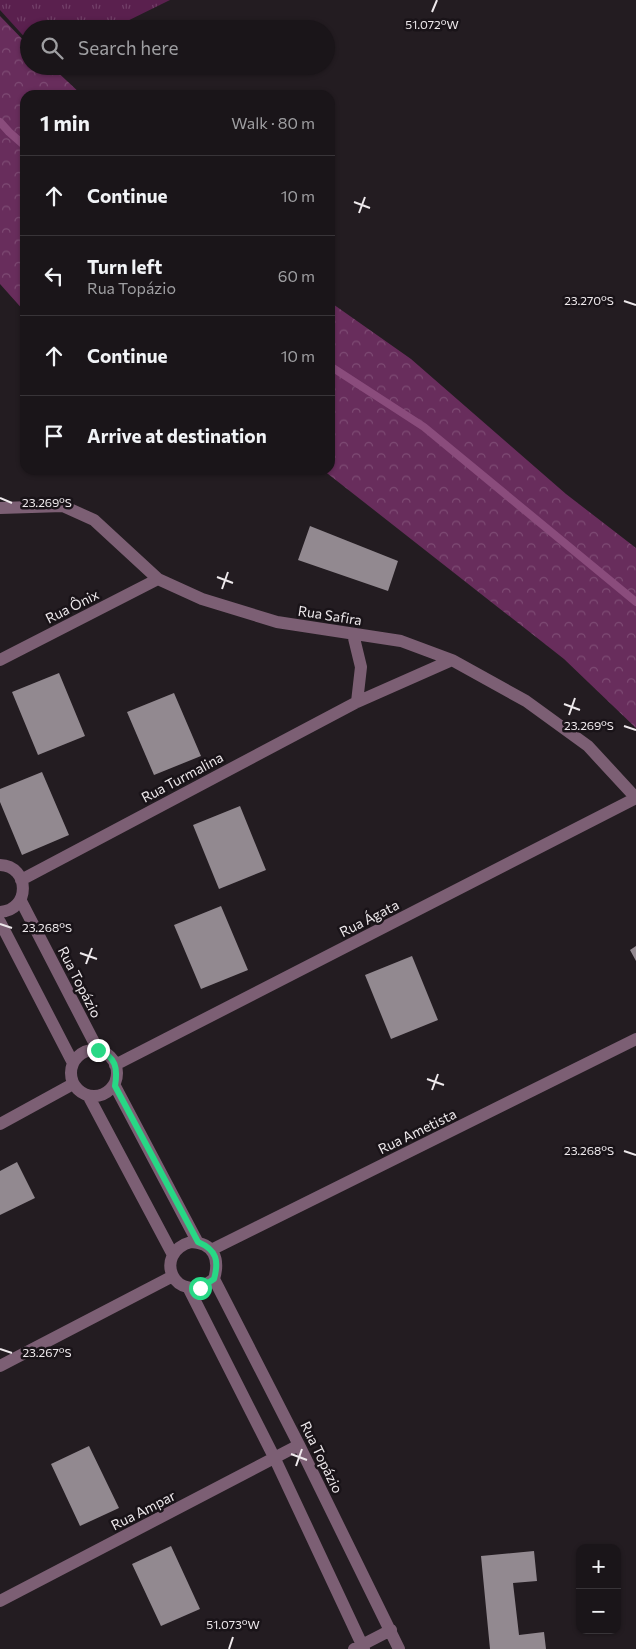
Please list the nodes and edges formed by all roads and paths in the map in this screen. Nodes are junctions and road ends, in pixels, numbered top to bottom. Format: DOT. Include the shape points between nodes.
graph roads {
  1 [pos="0,508"];
  2 [pos="158,579"];
  3 [pos="353,634"];
  4 [pos="0,660"];
  5 [pos="452,660"];
  6 [pos="357,702"];
  7 [pos="636,798"];
  8 [pos="1,863"];
  9 [pos="21,880"];
  10 [pos="21,901"];
  11 [pos="0,912"];
  12 [pos="0,922"];
  13 [pos="636,1039"];
  14 [pos="98,1050"];
  15 [pos="73,1063"];
  16 [pos="115,1065"];
  17 [pos="73,1084"];
  18 [pos="115,1086"];
  19 [pos="89,1097"];
  20 [pos="0,1124"];
  21 [pos="198,1242"];
  22 [pos="211,1250"];
  23 [pos="173,1255"];
  24 [pos="173,1276"];
  25 [pos="214,1279"];
  26 [pos="188,1289"];
  27 [pos="0,1366"];
  28 [pos="300,1445"];
  29 [pos="275,1459"];
  30 [pos="0,1601"];
  31 [pos="391,1630"];
  32 [pos="360,1648"];
  33 [pos="399,1649"];
  1 -- 2 [label="street, Rua Safira" via="63,506 94,520"];
  2 -- 3 [label="street, Rua Safira" via="202,599 278,622"];
  2 -- 4 [label="street, Rua Ônix"];
  3 -- 5 [label="street, Rua Safira" via="401,640"];
  3 -- 6 [label="street" via="361,667"];
  5 -- 6 [label="street, Rua Turmalina"];
  5 -- 7 [label="street, Rua Safira" via="526,701 588,746"];
  6 -- 9 [label="street, Rua Turmalina"];
  7 -- 16 [label="street, Rua Ágata"];
  8 -- 9 [label="street" via="18,873"];
  9 -- 10 [label="street"];
  10 -- 11 [label="street"];
  10 -- 14 [label="street, Rua Topázio"];
  12 -- 15 [label="street"];
  13 -- 22 [label="street, Rua Ametista"];
  14 -- 15 [label="street" via="83,1052"];
  14 -- 16 [label="street" via="111,1058"];
  15 -- 17 [label="street" via="70,1070"];
  16 -- 18 [label="street"];
  17 -- 19 [label="street"];
  17 -- 20 [label="street"];
  18 -- 19 [label="street" via="100,1096"];
  18 -- 21 [label="street"];
  19 -- 23 [label="street"];
  21 -- 22 [label="street"];
  21 -- 23 [label="street" via="183,1244"];
  22 -- 25 [label="street" via="217,1264"];
  23 -- 24 [label="street" via="170,1270"];
  24 -- 26 [label="street"];
  24 -- 27 [label="street"];
  25 -- 26 [label="street" via="200,1288"];
  25 -- 28 [label="street, Rua Topázio"];
  26 -- 29 [label="street"];
  28 -- 29 [label="street, Rua Ampar"];
  28 -- 31 [label="street, Rua Topázio"];
  29 -- 30 [label="street, Rua Ampar"];
  29 -- 32 [label="street"];
  31 -- 32 [label="street"];
  31 -- 33 [label="street, Rua Topázio"];
}
